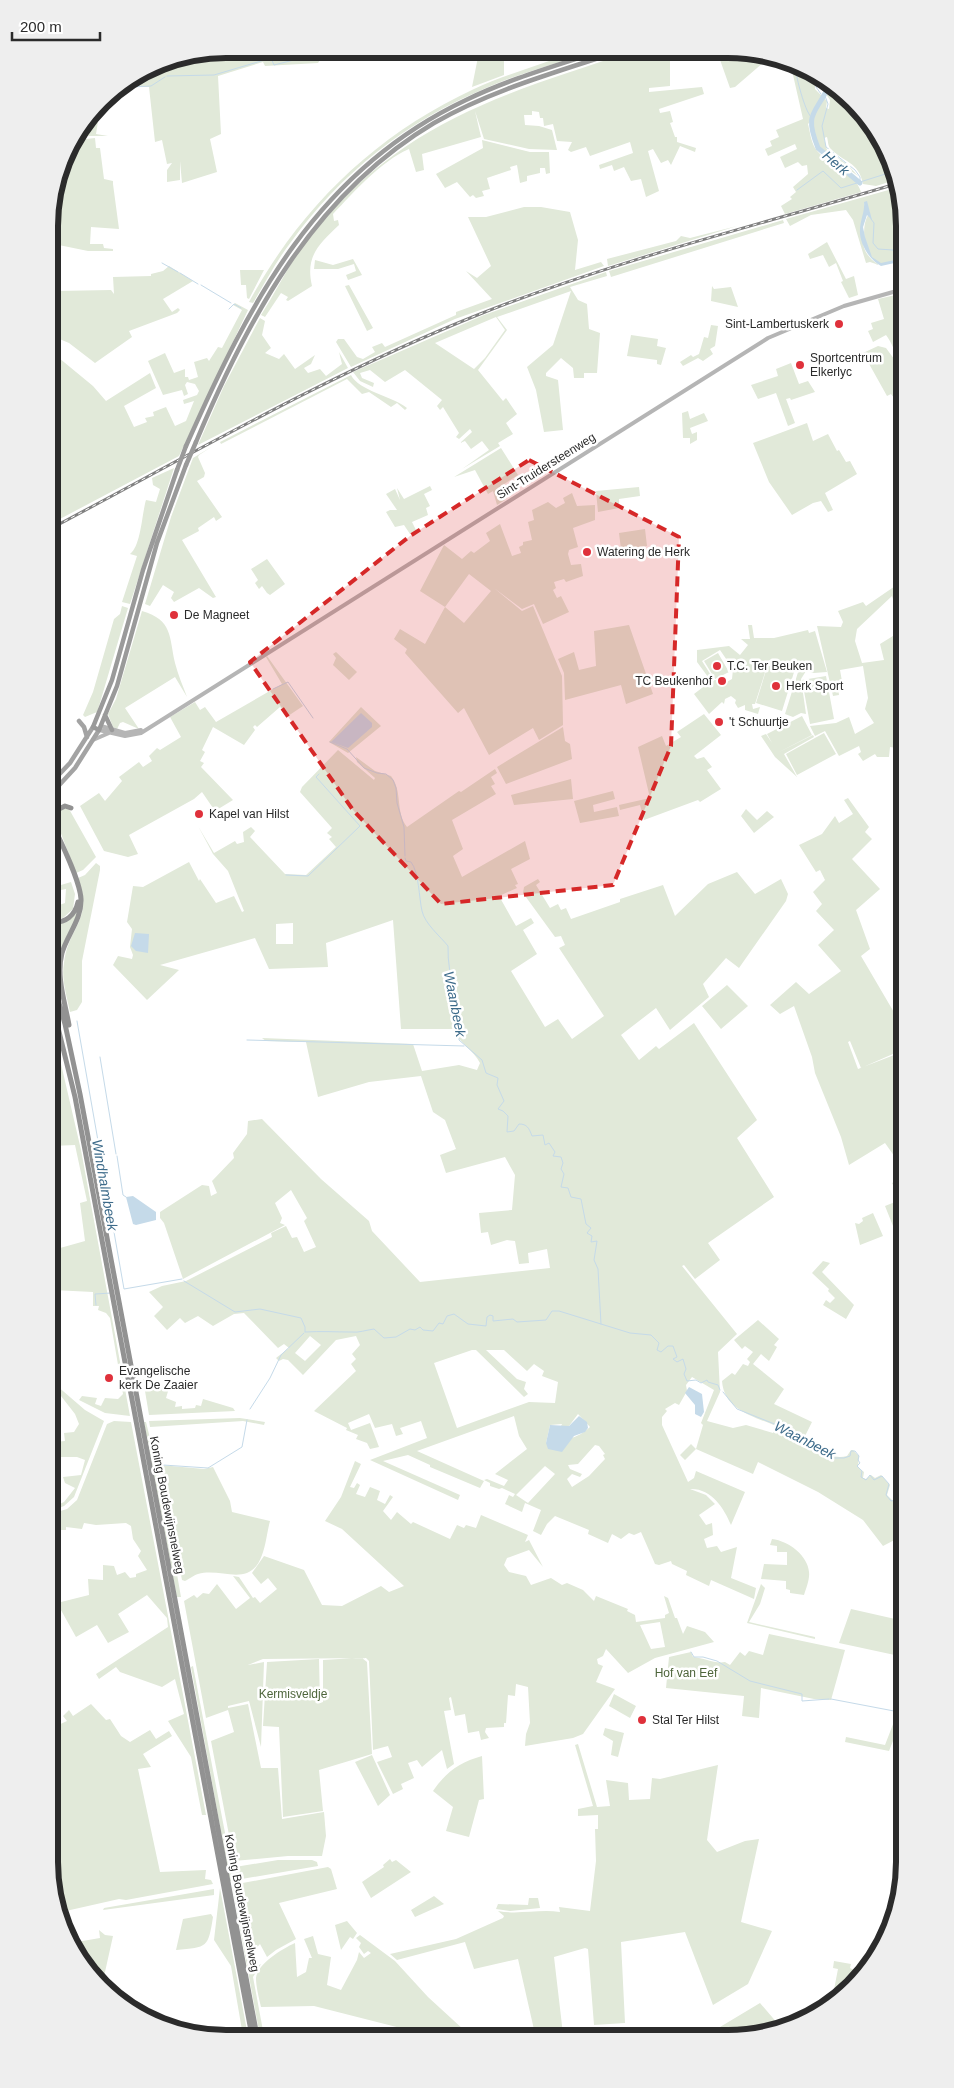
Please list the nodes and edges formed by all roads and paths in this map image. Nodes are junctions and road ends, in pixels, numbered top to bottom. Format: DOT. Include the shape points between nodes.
graph roads {
  1 [pos="579,58"];
  2 [pos="600,58"];
  3 [pos="896,291"];
  4 [pos="105,716"];
  5 [pos="79,721"];
  6 [pos="94,725"];
  7 [pos="100,728"];
  8 [pos="111,731"];
  9 [pos="87,737"];
  10 [pos="93,740"];
  11 [pos="58,776"];
  12 [pos="58,786"];
  13 [pos="71,808"];
  14 [pos="58,810"];
  15 [pos="58,840"];
  16 [pos="73,877"];
  17 [pos="58,921"];
  18 [pos="58,1002"];
  19 [pos="58,1026"];
  20 [pos="69,1043"];
  21 [pos="251,2030"];
  22 [pos="256,2030"];
  1 -- 6 [label="highway, bridge" via="466,100 431,118 382,151 337,190 276,270 248,317 186,446 134,600 112,680"];
  2 -- 4 [label="highway, bridge" via="496,94 443,118 410,138 368,171 322,217 302,243 254,321 186,465 167,514 117,686"];
  3 -- 8 [label="main road, Sint-Truidersteenweg" via="844,306 768,338 140,730"];
  4 -- 7 [label="highway"];
  4 -- 8 [label="highway"];
  5 -- 9 [label="main road"];
  6 -- 7 [label="highway, Sint-Truidersteenweg"];
  6 -- 9 [label="main road"];
  7 -- 8 [label="main road, Sint-Truidersteenweg"];
  7 -- 10 [label="main road"];
  8 -- 10 [label="main road"];
  9 -- 11 [label="main road"];
  10 -- 12 [label="main road"];
  13 -- 14 [label="highway" via="65,806"];
  15 -- 16 [label="highway"];
  16 -- 17 [label="highway" via="78,897 76,910 67,920"];
  16 -- 20 [label="highway" via="81,894 80,908 62,953 60,967"];
  18 -- 20 [label="highway, Koning Boudewijnsnelweg"];
  19 -- 21 [label="highway, Koning Boudewijnsnelweg" via="77,1107"];
  20 -- 22 [label="highway, Koning Boudewijnsnelweg"];
}
